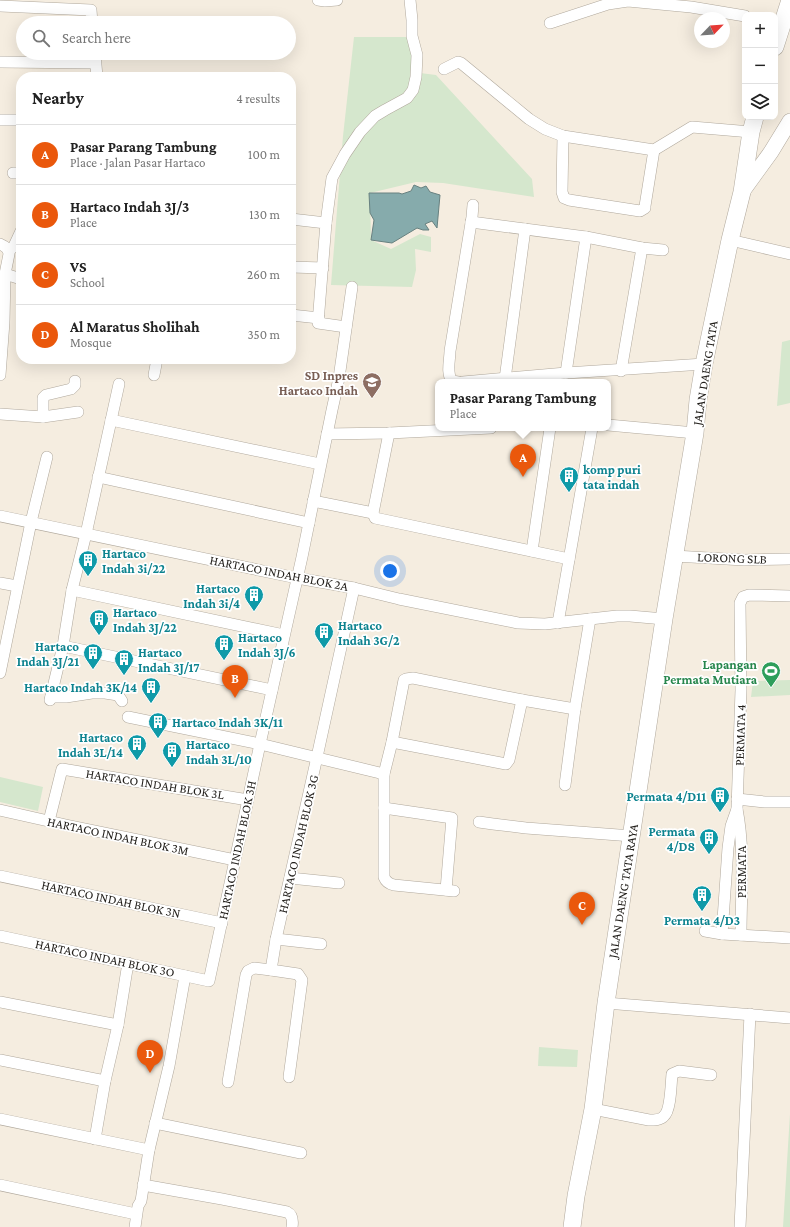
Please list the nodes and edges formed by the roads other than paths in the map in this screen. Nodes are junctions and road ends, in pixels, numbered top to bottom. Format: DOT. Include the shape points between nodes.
graph roads {
  1 [pos="318,0"];
  2 [pos="337,0"];
  3 [pos="410,0"];
  4 [pos="790,0"];
  5 [pos="52,4"];
  6 [pos="0,6"];
  7 [pos="91,16"];
  8 [pos="742,16"];
  9 [pos="779,21"];
  10 [pos="550,23"];
  11 [pos="48,60"];
  12 [pos="95,60"];
  13 [pos="0,62"];
  14 [pos="444,69"];
  15 [pos="96,72"];
  16 [pos="0,120"];
  17 [pos="16,120"];
  18 [pos="790,121"];
  19 [pos="753,124"];
  20 [pos="563,136"];
  21 [pos="654,150"];
  22 [pos="742,192"];
  23 [pos="473,205"];
  24 [pos="296,219"];
  25 [pos="326,222"];
  26 [pos="471,222"];
  27 [pos="525,229"];
  28 [pos="586,237"];
  29 [pos="730,240"];
  30 [pos="16,242"];
  31 [pos="5,248"];
  32 [pos="642,248"];
  33 [pos="663,250"];
  34 [pos="790,254"];
  35 [pos="296,267"];
  36 [pos="323,268"];
  37 [pos="5,274"];
  38 [pos="16,277"];
  39 [pos="352,287"];
  40 [pos="296,316"];
  41 [pos="318,318"];
  42 [pos="346,326"];
  43 [pos="156,364"];
  44 [pos="704,364"];
  45 [pos="621,370"];
  46 [pos="566,373"];
  47 [pos="0,375"];
  48 [pos="154,375"];
  49 [pos="450,379"];
  50 [pos="505,379"];
  51 [pos="75,381"];
  52 [pos="118,384"];
  53 [pos="78,412"];
  54 [pos="0,414"];
  55 [pos="43,417"];
  56 [pos="111,420"];
  57 [pos="611,426"];
  58 [pos="440,431"];
  59 [pos="550,431"];
  60 [pos="591,431"];
  61 [pos="328,432"];
  62 [pos="695,433"];
  63 [pos="390,434"];
  64 [pos="47,457"];
  65 [pos="320,464"];
  66 [pos="98,477"];
  67 [pos="313,502"];
  68 [pos="373,513"];
  69 [pos="0,516"];
  70 [pos="31,522"];
  71 [pos="309,523"];
  72 [pos="86,534"];
  73 [pos="532,551"];
  74 [pos="674,556"];
  75 [pos="569,559"];
  76 [pos="790,559"];
  77 [pos="297,578"];
  78 [pos="0,582"];
  79 [pos="17,586"];
  80 [pos="354,588"];
  81 [pos="72,590"];
  82 [pos="790,596"];
  83 [pos="590,619"];
  84 [pos="664,619"];
  85 [pos="558,623"];
  86 [pos="284,634"];
  87 [pos="3,640"];
  88 [pos="63,646"];
  89 [pos="0,673"];
  90 [pos="272,690"];
  91 [pos="522,700"];
  92 [pos="122,701"];
  93 [pos="575,709"];
  94 [pos="128,717"];
  95 [pos="392,742"];
  96 [pos="260,744"];
  97 [pos="318,757"];
  98 [pos="384,774"];
  99 [pos="565,785"];
  100 [pos="248,800"];
  101 [pos="737,801"];
  102 [pos="790,802"];
  103 [pos="384,808"];
  104 [pos="0,810"];
  105 [pos="49,821"];
  106 [pos="479,822"];
  107 [pos="632,836"];
  108 [pos="235,860"];
  109 [pos="0,876"];
  110 [pos="290,878"];
  111 [pos="339,883"];
  112 [pos="222,923"];
  113 [pos="705,931"];
  114 [pos="722,934"];
  115 [pos="741,935"];
  116 [pos="0,936"];
  117 [pos="790,938"];
  118 [pos="276,939"];
  119 [pos="321,944"];
  120 [pos="128,964"];
  121 [pos="271,970"];
  122 [pos="185,976"];
  123 [pos="209,981"];
  124 [pos="0,1002"];
  125 [pos="606,1003"];
  126 [pos="750,1014"];
  127 [pos="790,1018"];
  128 [pos="118,1025"];
  129 [pos="0,1060"];
  130 [pos="711,1075"];
  131 [pos="289,1077"];
  132 [pos="105,1081"];
  133 [pos="228,1082"];
  134 [pos="593,1109"];
  135 [pos="0,1120"];
  136 [pos="156,1123"];
  137 [pos="95,1139"];
  138 [pos="149,1150"];
  139 [pos="301,1153"];
  140 [pos="0,1185"];
  141 [pos="144,1185"];
  142 [pos="136,1214"];
  143 [pos="135,1227"];
  144 [pos="292,1227"];
  145 [pos="572,1227"];
  146 [pos="740,1227"];
  1 -- 2 [label="street"];
  3 -- 25 [label="street" via="412,36 417,55 413,90 407,98 375,116 345,154 332,178"];
  4 -- 9 [label="main road"];
  5 -- 6 [label="street"];
  5 -- 7 [label="street" via="91,10"];
  8 -- 10 [label="street" via="628,1 608,4"];
  11 -- 13 [label="street"];
  12 -- 15 [label="street"];
  14 -- 20 [label="street" via="461,63 529,119"];
  16 -- 17 [label="street"];
  18 -- 22 [label="main road"];
  19 -- 21 [label="street" via="692,127"];
  19 -- 22 [label="main road, JALAN DAENG TATA"];
  20 -- 21 [label="street"];
  20 -- 21 [label="street" via="564,198 640,211 645,208"];
  22 -- 29 [label="main road, JALAN DAENG TATA"];
  23 -- 26 [label="street"];
  24 -- 25 [label="street"];
  25 -- 36 [label="street"];
  26 -- 27 [label="street"];
  26 -- 49 [label="street" via="450,351"];
  27 -- 28 [label="street"];
  27 -- 50 [label="street"];
  28 -- 32 [label="street"];
  28 -- 46 [label="street"];
  29 -- 34 [label="street"];
  29 -- 44 [label="main road, JALAN DAENG TATA"];
  30 -- 31 [label="street" via="14,246"];
  31 -- 37 [label="street"];
  32 -- 33 [label="street"];
  32 -- 45 [label="street"];
  35 -- 36 [label="street"];
  36 -- 41 [label="street"];
  37 -- 38 [label="street"];
  37 -- 47 [label="street"];
  39 -- 42 [label="street, HARTACO INDAH BLOK 3H"];
  40 -- 41 [label="street"];
  41 -- 42 [label="street" via="318,323"];
  42 -- 61 [label="street, HARTACO INDAH BLOK 3H"];
  43 -- 48 [label="street"];
  44 -- 45 [label="street"];
  44 -- 62 [label="main road, JALAN DAENG TATA"];
  45 -- 46 [label="street"];
  46 -- 50 [label="street"];
  51 -- 55 [label="street" via="74,388 46,395"];
  52 -- 56 [label="street"];
  53 -- 55 [label="street"];
  54 -- 55 [label="street"];
  56 -- 65 [label="street"];
  56 -- 66 [label="street"];
  57 -- 62 [label="street"];
  58 -- 63 [label="street"];
  59 -- 73 [label="street"];
  60 -- 75 [label="street"];
  61 -- 63 [label="street"];
  61 -- 65 [label="street, HARTACO INDAH BLOK 3H"];
  62 -- 74 [label="main road, JALAN DAENG TATA"];
  63 -- 68 [label="street"];
  64 -- 70 [label="street"];
  65 -- 67 [label="street, HARTACO INDAH BLOK 3H"];
  66 -- 71 [label="street"];
  66 -- 72 [label="street"];
  67 -- 68 [label="street"];
  67 -- 71 [label="street, HARTACO INDAH BLOK 3H"];
  68 -- 73 [label="street" via="376,518"];
  69 -- 70 [label="street, HARTACO INDAH BLOK 2A"];
  70 -- 72 [label="street, HARTACO INDAH BLOK 2A"];
  70 -- 79 [label="street"];
  71 -- 77 [label="street, HARTACO INDAH BLOK 3H"];
  72 -- 77 [label="street, HARTACO INDAH BLOK 2A"];
  72 -- 81 [label="street"];
  73 -- 75 [label="street"];
  74 -- 76 [label="street, LORONG SLB" via="736,560"];
  74 -- 84 [label="main road, JALAN DAENG TATA RAYA"];
  75 -- 85 [label="street"];
  77 -- 80 [label="street, HARTACO INDAH BLOK 2A"];
  77 -- 86 [label="street, HARTACO INDAH BLOK 3H"];
  78 -- 79 [label="street"];
  79 -- 87 [label="street"];
  80 -- 85 [label="street, HARTACO INDAH BLOK 2A" via="518,623"];
  80 -- 97 [label="street, HARTACO INDAH BLOK 3G"];
  81 -- 86 [label="street"];
  81 -- 88 [label="street"];
  82 -- 101 [label="street, PERMATA 4" via="749,595 743,597 740,603 741,690"];
  83 -- 84 [label="street, HARTACO INDAH BLOK 2A" via="630,616"];
  83 -- 85 [label="street, HARTACO INDAH BLOK 2A"];
  83 -- 93 [label="street"];
  84 -- 107 [label="main road, JALAN DAENG TATA RAYA"];
  86 -- 90 [label="street, HARTACO INDAH BLOK 3H"];
  87 -- 89 [label="street"];
  88 -- 90 [label="street"];
  88 -- 92 [label="street" via="51,698 105,692 118,695"];
  90 -- 96 [label="street, HARTACO INDAH BLOK 3H"];
  91 -- 93 [label="street"];
  91 -- 95 [label="street" via="506,764"];
  91 -- 95 [label="street" via="413,678 406,679 403,683"];
  93 -- 99 [label="street"];
  94 -- 96 [label="street"];
  95 -- 98 [label="street"];
  96 -- 97 [label="street"];
  96 -- 100 [label="street, HARTACO INDAH BLOK 3H"];
  97 -- 98 [label="street"];
  97 -- 110 [label="street, HARTACO INDAH BLOK 3G"];
  98 -- 103 [label="street"];
  100 -- 105 [label="street, HARTACO INDAH BLOK 3L" via="62,769"];
  100 -- 108 [label="street, HARTACO INDAH BLOK 3H"];
  101 -- 102 [label="street"];
  101 -- 114 [label="street" via="728,848"];
  101 -- 115 [label="street, PERMATA" via="742,848"];
  103 -- 103 [label="street" via="384,877 387,881 394,885 450,891 452,818"];
  104 -- 105 [label="street, HARTACO INDAH BLOK 3M"];
  105 -- 108 [label="street, HARTACO INDAH BLOK 3M"];
  106 -- 107 [label="street"];
  107 -- 125 [label="main road, JALAN DAENG TATA RAYA"];
  108 -- 112 [label="street, HARTACO INDAH BLOK 3H"];
  109 -- 112 [label="street, HARTACO INDAH BLOK 3N"];
  110 -- 111 [label="street"];
  110 -- 118 [label="street, HARTACO INDAH BLOK 3G"];
  112 -- 123 [label="street, HARTACO INDAH BLOK 3H"];
  113 -- 114 [label="street"];
  114 -- 115 [label="street"];
  115 -- 117 [label="street"];
  116 -- 120 [label="street, HARTACO INDAH BLOK 3O"];
  118 -- 119 [label="street"];
  118 -- 121 [label="street, HARTACO INDAH BLOK 3G"];
  120 -- 122 [label="street, HARTACO INDAH BLOK 3O"];
  120 -- 128 [label="street"];
  121 -- 131 [label="street" via="298,974 302,980"];
  121 -- 133 [label="street" via="254,968 246,975"];
  122 -- 123 [label="street, HARTACO INDAH BLOK 3O"];
  122 -- 136 [label="street"];
  124 -- 128 [label="street"];
  125 -- 126 [label="street"];
  125 -- 134 [label="main road, JALAN DAENG TATA RAYA"];
  126 -- 127 [label="street"];
  126 -- 146 [label="street"];
  128 -- 132 [label="street"];
  129 -- 132 [label="street"];
  130 -- 134 [label="street" via="679,1071 672,1074 668,1109 663,1118 649,1120"];
  132 -- 137 [label="street"];
  134 -- 145 [label="main road, JALAN DAENG TATA RAYA"];
  135 -- 137 [label="street"];
  136 -- 138 [label="street"];
  136 -- 139 [label="street"];
  137 -- 138 [label="street"];
  138 -- 141 [label="street"];
  140 -- 142 [label="street"];
  141 -- 142 [label="street"];
  141 -- 144 [label="street" via="287,1212 293,1219"];
  142 -- 143 [label="street"];
}
